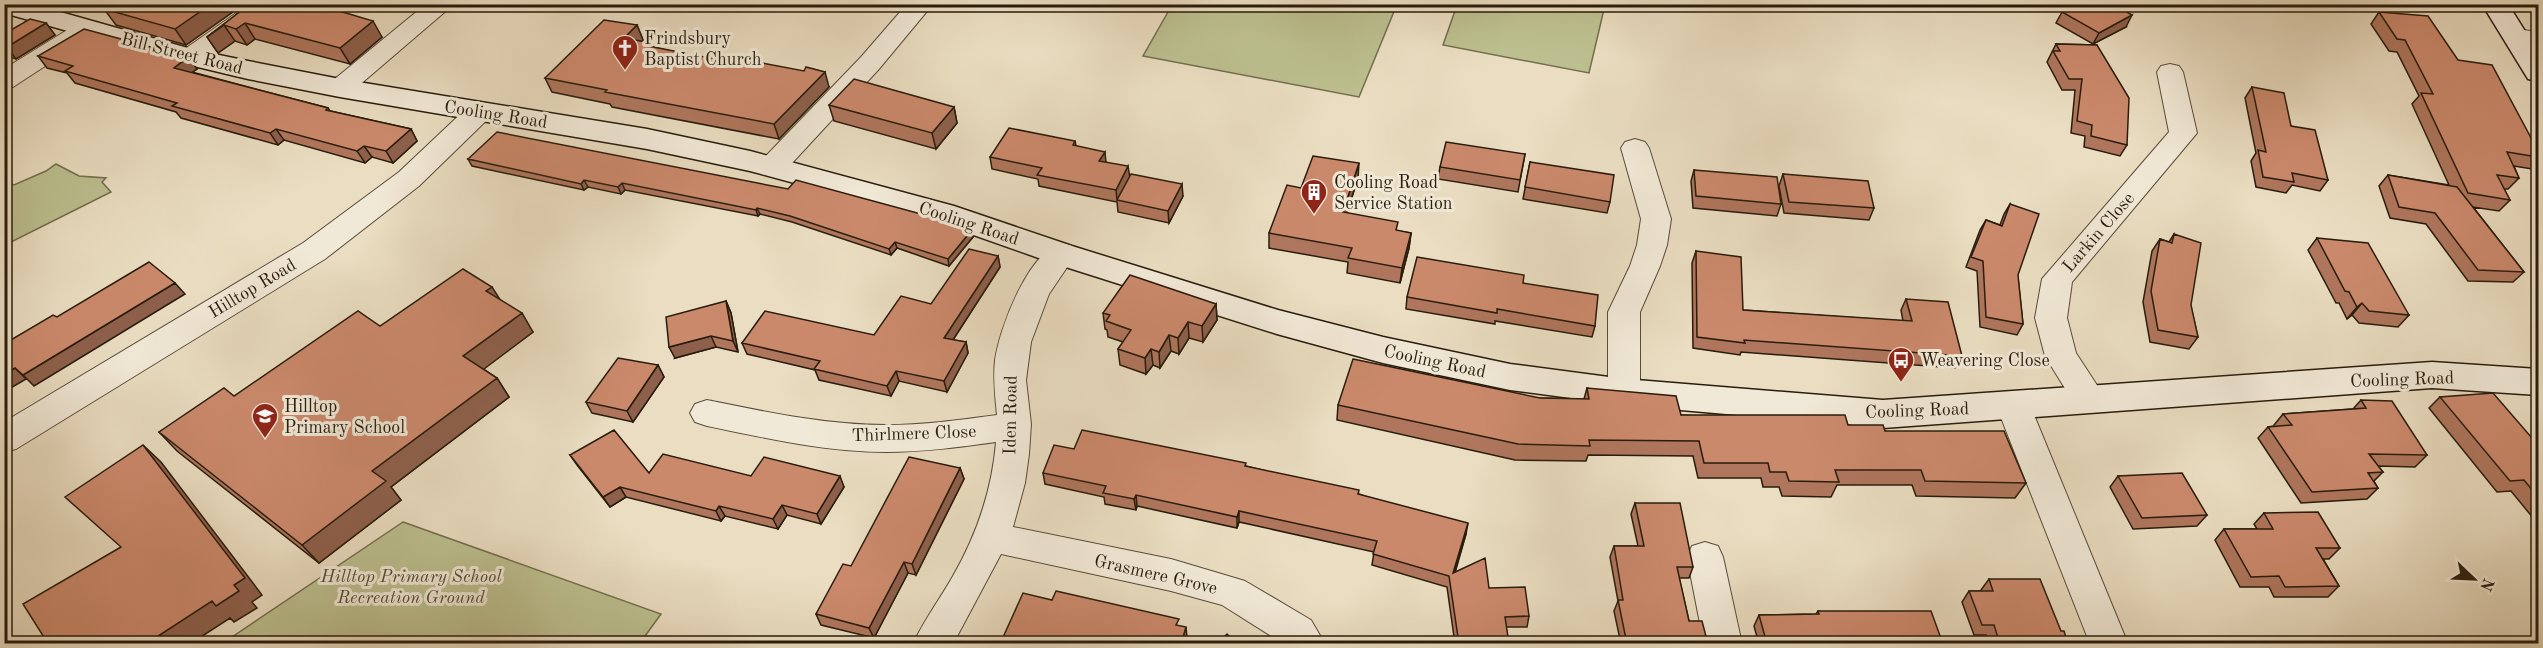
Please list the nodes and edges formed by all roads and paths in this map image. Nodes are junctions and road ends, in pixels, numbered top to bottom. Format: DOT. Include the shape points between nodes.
graph roads {
  1 [pos="266,4"];
  2 [pos="442,4"];
  3 [pos="921,4"];
  4 [pos="2495,4"];
  5 [pos="4,5"];
  6 [pos="86,28"];
  7 [pos="2527,38"];
  8 [pos="190,57"];
  9 [pos="2170,72"];
  10 [pos="2538,73"];
  11 [pos="4,81"];
  12 [pos="351,90"];
  13 [pos="480,111"];
  14 [pos="1635,148"];
  15 [pos="772,167"];
  16 [pos="1061,254"];
  17 [pos="2538,382"];
  18 [pos="1624,392"];
  19 [pos="2089,399"];
  20 [pos="2013,405"];
  21 [pos="707,413"];
  22 [pos="1014,426"];
  23 [pos="4,439"];
  24 [pos="990,537"];
  25 [pos="1705,557"];
  26 [pos="932,644"];
  27 [pos="1306,644"];
  28 [pos="1724,644"];
  29 [pos="2109,644"];
  1 -- 8 [label="street"];
  2 -- 12 [label="street"];
  3 -- 15 [label="street"];
  4 -- 7 [label="main road"];
  5 -- 6 [label="main road, Bill Street Road"];
  6 -- 8 [label="main road, Bill Street Road"];
  6 -- 11 [label="street"];
  7 -- 10 [label="main road"];
  8 -- 12 [label="main road, Bill Street Road"];
  9 -- 19 [label="street, Larkin Close" via="2183,133 2056,279 2051,318 2061,356"];
  12 -- 13 [label="main road, Cooling Road"];
  13 -- 15 [label="main road, Cooling Road" via="676,144"];
  13 -- 23 [label="street, Hilltop Road" via="409,179 314,251"];
  14 -- 18 [label="street" via="1656,219 1645,266 1624,312"];
  15 -- 16 [label="main road, Cooling Road" via="943,213"];
  16 -- 18 [label="main road, Cooling Road" via="1277,322 1383,350 1510,377"];
  16 -- 22 [label="street, Iden Road" via="1036,289 1016,335 1010,374"];
  17 -- 19 [label="main road, Cooling Road" via="2432,375"];
  18 -- 20 [label="main road, Cooling Road" via="1883,414"];
  19 -- 20 [label="main road, Cooling Road"];
  20 -- 29 [label="street"];
  21 -- 22 [label="street, Thirlmere Close" via="798,431 868,438 946,435"];
  22 -- 24 [label="street, Iden Road" via="1008,484"];
  24 -- 26 [label="street, Iden Road"];
  24 -- 27 [label="street, Grasmere Grove" via="1171,575 1232,592 1298,632"];
  25 -- 28 [label="street"];
}
